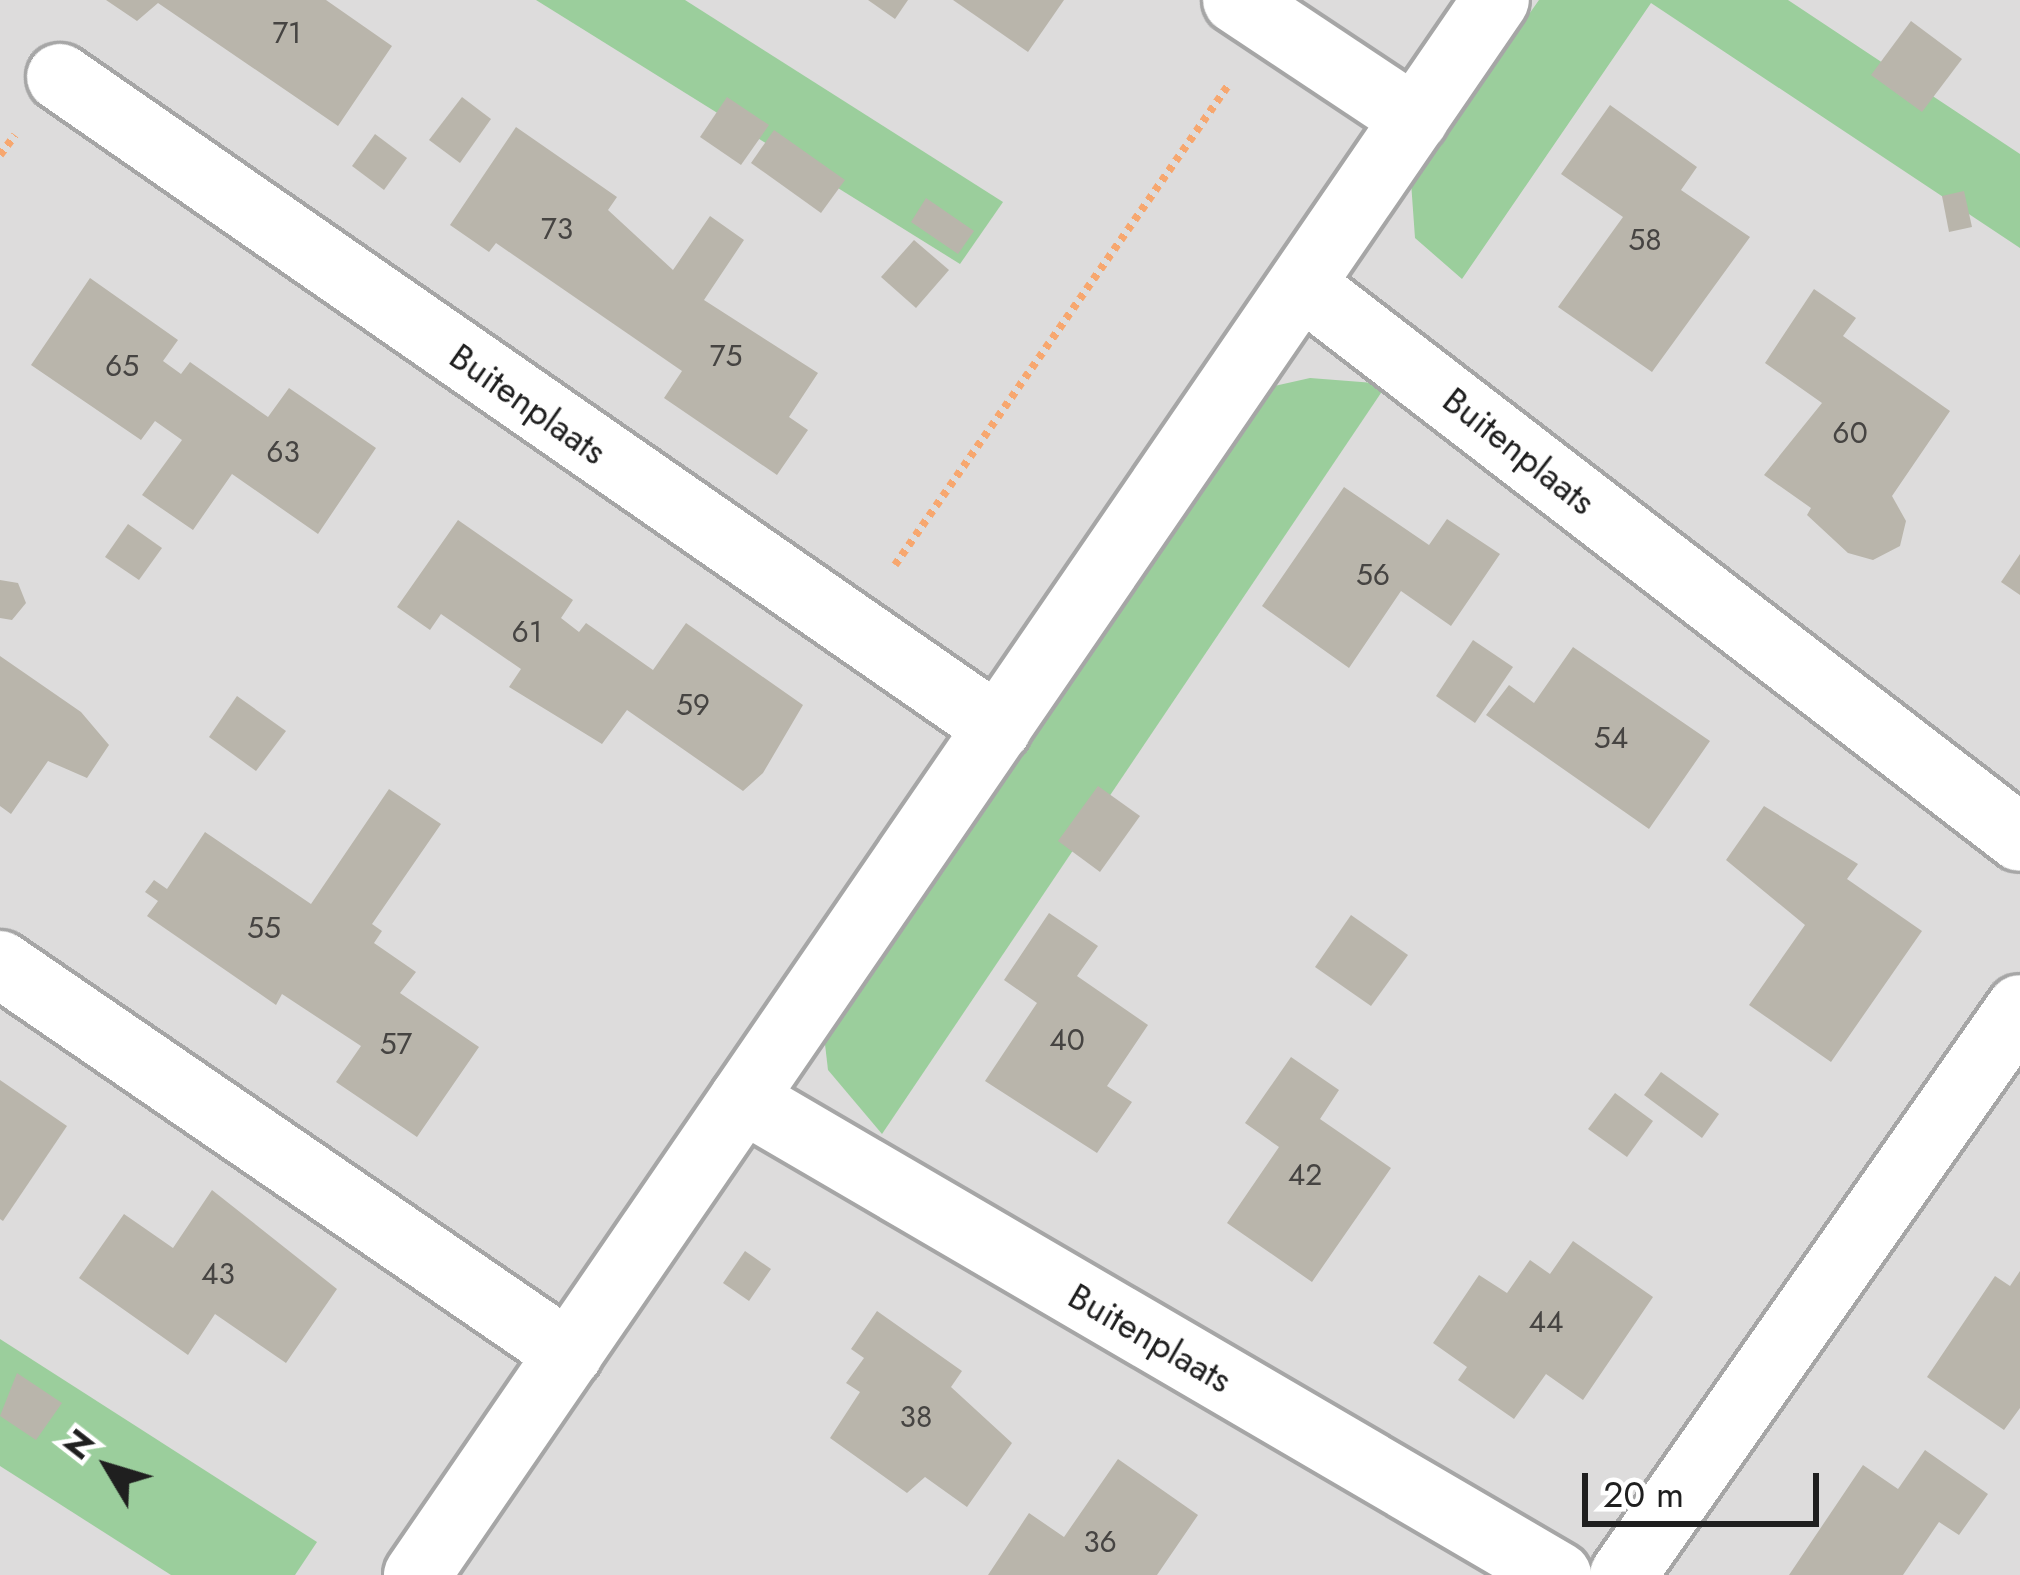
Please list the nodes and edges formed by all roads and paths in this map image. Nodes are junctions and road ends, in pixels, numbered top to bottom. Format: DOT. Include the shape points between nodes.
graph roads {
  1 [pos="1496,0"];
  2 [pos="1253,12"];
  3 [pos="60,77"];
  4 [pos="1415,119"];
  5 [pos="1302,285"];
  6 [pos="850,630"];
  7 [pos="998,728"];
  8 [pos="2020,838"];
  9 [pos="0,964"];
  10 [pos="2020,1008"];
  11 [pos="742,1100"];
  12 [pos="569,1354"];
  13 [pos="417,1575"];
  14 [pos="1558,1575"];
  15 [pos="1623,1575"];
  1 -- 4 [label="street"];
  2 -- 4 [label="street"];
  2 -- 6 [label="path"];
  3 -- 6 [label="street, Buitenplaats"];
  4 -- 5 [label="street"];
  5 -- 7 [label="street"];
  5 -- 8 [label="street, Buitenplaats"];
  6 -- 7 [label="street, Buitenplaats"];
  7 -- 11 [label="street"];
  9 -- 12 [label="street"];
  10 -- 15 [label="street"];
  11 -- 12 [label="street"];
  11 -- 14 [label="street, Buitenplaats"];
  12 -- 13 [label="street"];
}
